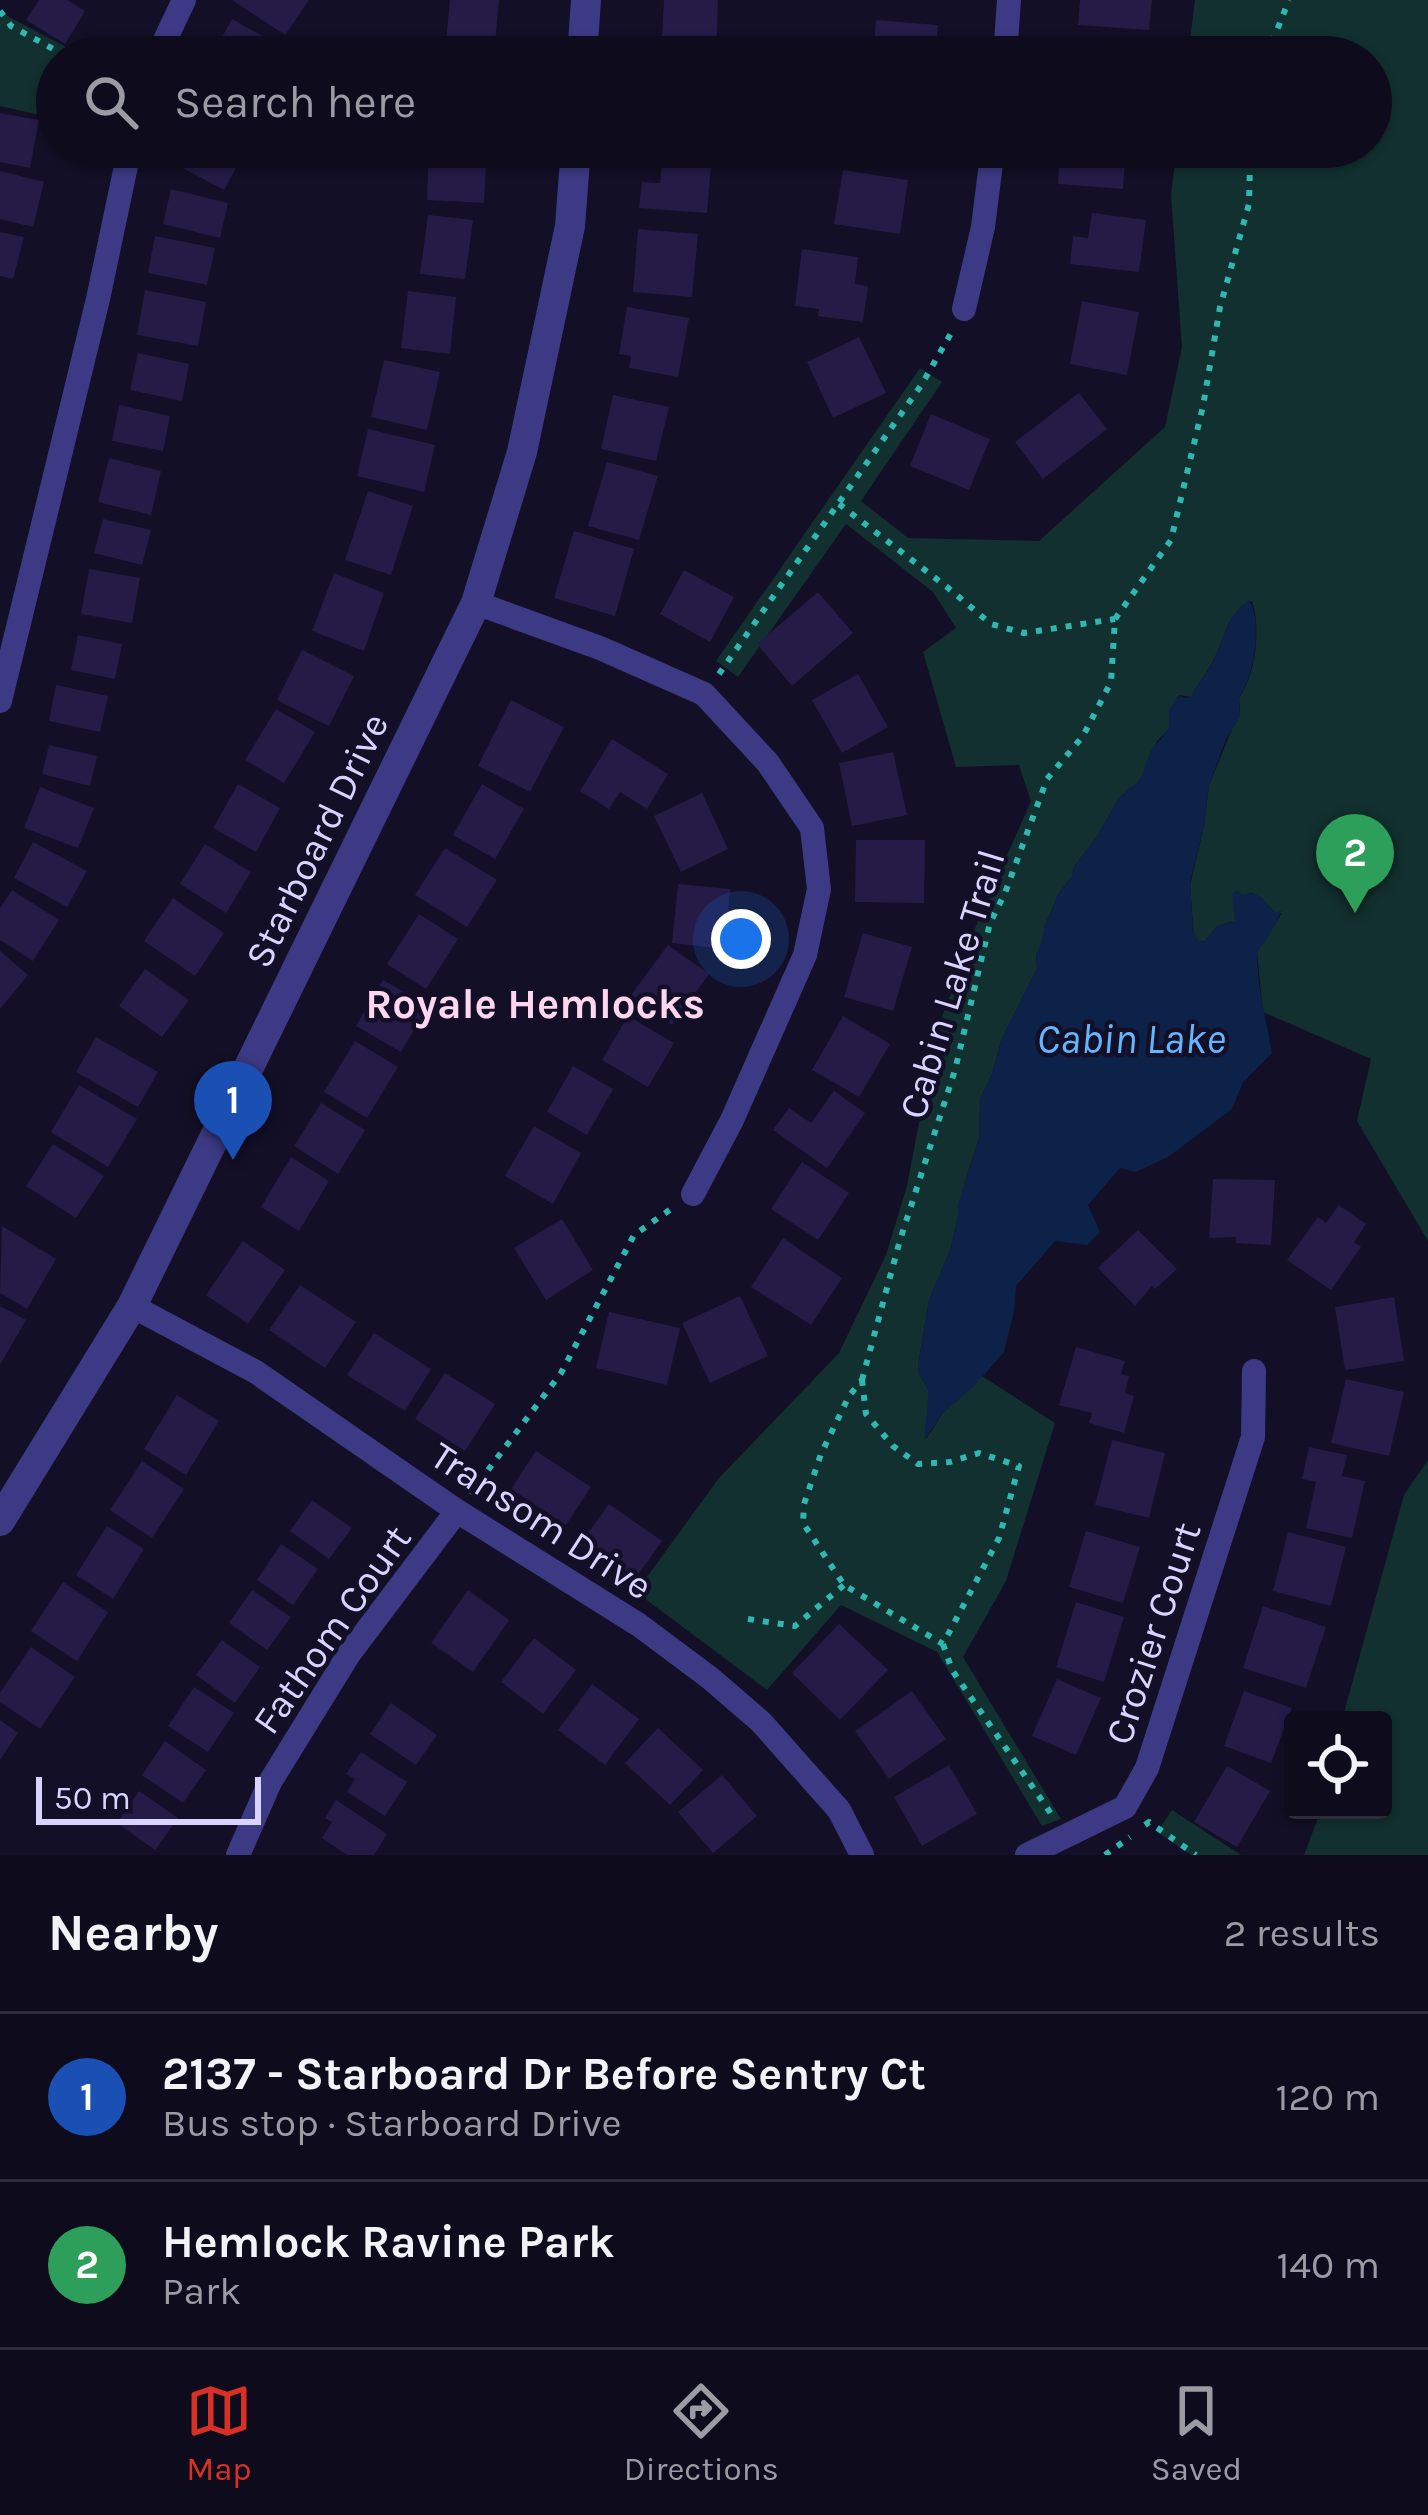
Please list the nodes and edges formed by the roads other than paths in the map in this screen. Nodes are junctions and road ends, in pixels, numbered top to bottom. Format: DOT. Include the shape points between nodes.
graph roads {
  1 [pos="184,0"];
  2 [pos="586,0"];
  3 [pos="1009,0"];
  4 [pos="167,36"];
  5 [pos="583,36"];
  6 [pos="1006,36"];
  7 [pos="126,168"];
  8 [pos="574,168"];
  9 [pos="990,168"];
  10 [pos="964,309"];
  11 [pos="476,603"];
  12 [pos="0,701"];
  13 [pos="693,1194"];
  14 [pos="132,1306"];
  15 [pos="1254,1371"];
  16 [pos="458,1511"];
  17 [pos="0,1521"];
  18 [pos="238,1855"];
  19 [pos="862,1855"];
  20 [pos="1027,1855"];
  1 -- 4 [label="street"];
  2 -- 5 [label="street"];
  3 -- 6 [label="street"];
  7 -- 12 [label="street"];
  8 -- 11 [label="street, Starboard Drive" via="570,226 526,429"];
  9 -- 10 [label="street"];
  11 -- 13 [label="street" via="704,694 768,763 812,828 819,889 806,955"];
  11 -- 14 [label="street, Starboard Drive"];
  14 -- 16 [label="street, Transom Drive" via="256,1372"];
  14 -- 17 [label="street, Starboard Drive"];
  15 -- 20 [label="street, Crozier Court" via="1253,1437 1147,1768 1125,1808"];
  16 -- 18 [label="street, Fathom Court" via="350,1654 270,1782"];
  16 -- 19 [label="street, Transom Drive" via="710,1678 838,1810"];
}
